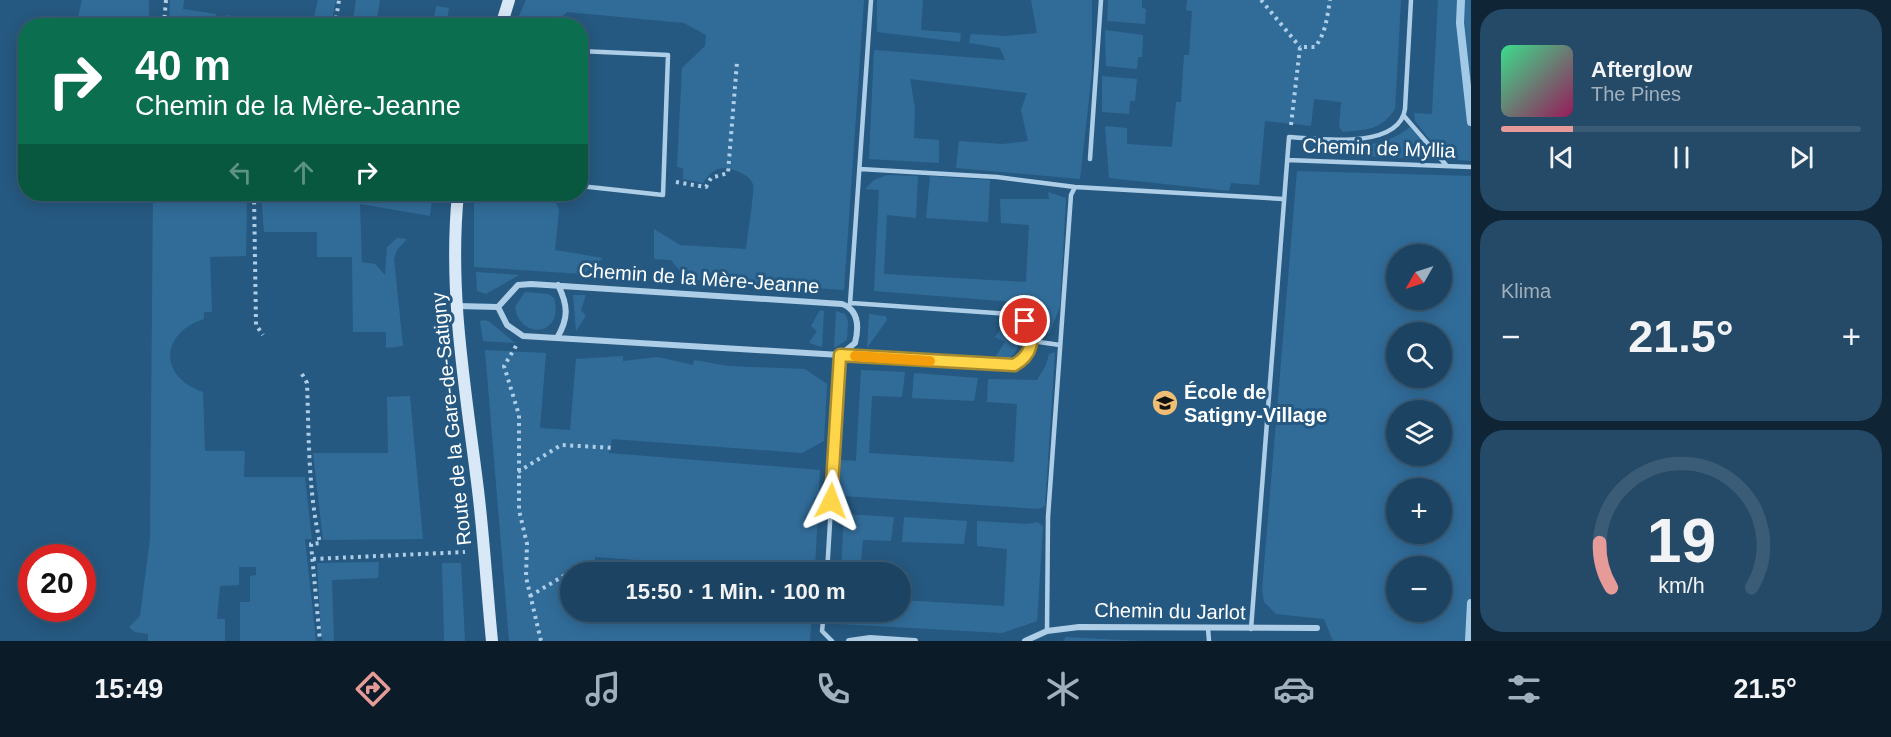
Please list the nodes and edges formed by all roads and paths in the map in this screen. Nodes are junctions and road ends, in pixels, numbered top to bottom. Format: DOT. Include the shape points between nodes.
graph roads {
  1 [pos="166,0"];
  2 [pos="339,0"];
  3 [pos="509,0"];
  4 [pos="871,0"];
  5 [pos="1101,0"];
  6 [pos="1262,0"];
  7 [pos="1330,0"];
  8 [pos="1411,0"];
  9 [pos="164,18"];
  10 [pos="336,18"];
  11 [pos="503,18"];
  12 [pos="1300,47"];
  13 [pos="588,51"];
  14 [pos="737,62"];
  15 [pos="1404,116"];
  16 [pos="1289,137"];
  17 [pos="1090,159"];
  18 [pos="1287,160"];
  19 [pos="1447,166"];
  20 [pos="1471,167"];
  21 [pos="860,169"];
  22 [pos="663,179"];
  23 [pos="588,187"];
  24 [pos="1075,188"];
  25 [pos="1283,199"];
  26 [pos="254,201"];
  27 [pos="458,201"];
  28 [pos="558,285"];
  29 [pos="850,305"];
  30 [pos="457,306"];
  31 [pos="498,307"];
  32 [pos="263,335"];
  33 [pos="523,336"];
  34 [pos="557,338"];
  35 [pos="1032,341"];
  36 [pos="1060,345"];
  37 [pos="840,355"];
  38 [pos="302,374"];
  39 [pos="615,448"];
  40 [pos="518,473"];
  41 [pos="465,552"];
  42 [pos="313,559"];
  43 [pos="827,562"];
  44 [pos="560,578"];
  45 [pos="530,596"];
  46 [pos="823,622"];
  47 [pos="1208,628"];
  48 [pos="1317,628"];
  49 [pos="1251,629"];
  50 [pos="1047,631"];
  51 [pos="320,641"];
  52 [pos="492,641"];
  53 [pos="542,641"];
  54 [pos="832,641"];
  55 [pos="849,641"];
  56 [pos="915,641"];
  57 [pos="1026,641"];
  58 [pos="1209,641"];
  1 -- 9 [label="path"];
  2 -- 10 [label="path"];
  3 -- 11 [label="street"];
  4 -- 21 [label="lane"];
  5 -- 17 [label="lane"];
  6 -- 12 [label="path"];
  7 -- 12 [label="path" via="1320,41 1315,47"];
  8 -- 15 [label="lane"];
  12 -- 16 [label="path"];
  13 -- 22 [label="lane" via="668,55"];
  14 -- 22 [label="path" via="728,173 711,178 706,187"];
  15 -- 16 [label="lane" via="1393,129 1378,137"];
  15 -- 19 [label="lane"];
  16 -- 18 [label="lane"];
  18 -- 19 [label="lane, Chemin de Myllia"];
  18 -- 25 [label="lane"];
  19 -- 20 [label="lane, Chemin de Myllia"];
  21 -- 24 [label="lane" via="997,177"];
  21 -- 29 [label="lane"];
  22 -- 23 [label="lane" via="663,195"];
  24 -- 25 [label="lane"];
  24 -- 36 [label="lane" via="1071,195"];
  25 -- 49 [label="lane"];
  26 -- 32 [label="path" via="256,325"];
  27 -- 30 [label="street, Route de la Gare-de-Satigny"];
  28 -- 29 [label="street, Chemin de la Mère-Jeanne"];
  28 -- 31 [label="street, Chemin de la Mère-Jeanne" via="518,285"];
  28 -- 34 [label="street" via="567,316"];
  29 -- 35 [label="lane, Chemin de la Mère-Jeanne" via="1010,314 1025,321"];
  29 -- 37 [label="street" via="857,321 855,343"];
  30 -- 31 [label="street"];
  30 -- 52 [label="street, Route de la Gare-de-Satigny"];
  31 -- 33 [label="street" via="507,325"];
  33 -- 34 [label="street"];
  33 -- 40 [label="path" via="504,366 519,415"];
  34 -- 37 [label="street"];
  35 -- 36 [label="lane"];
  35 -- 37 [label="lane" via="1024,358 1007,366"];
  36 -- 50 [label="lane" via="1048,517"];
  37 -- 43 [label="lane"];
  38 -- 42 [label="path" via="307,383 310,477 320,543 311,544"];
  39 -- 40 [label="path" via="561,445"];
  40 -- 45 [label="path"];
  41 -- 42 [label="path"];
  42 -- 51 [label="path"];
  44 -- 45 [label="path"];
  45 -- 53 [label="path"];
  46 -- 54 [label="lane" via="822,631"];
  47 -- 49 [label="street, Chemin du Jarlot"];
  47 -- 50 [label="street, Chemin du Jarlot" via="1079,627"];
  47 -- 58 [label="lane"];
  48 -- 49 [label="street, Chemin du Jarlot"];
  50 -- 57 [label="street, Chemin du Jarlot"];
  55 -- 56 [label="street"];
}
